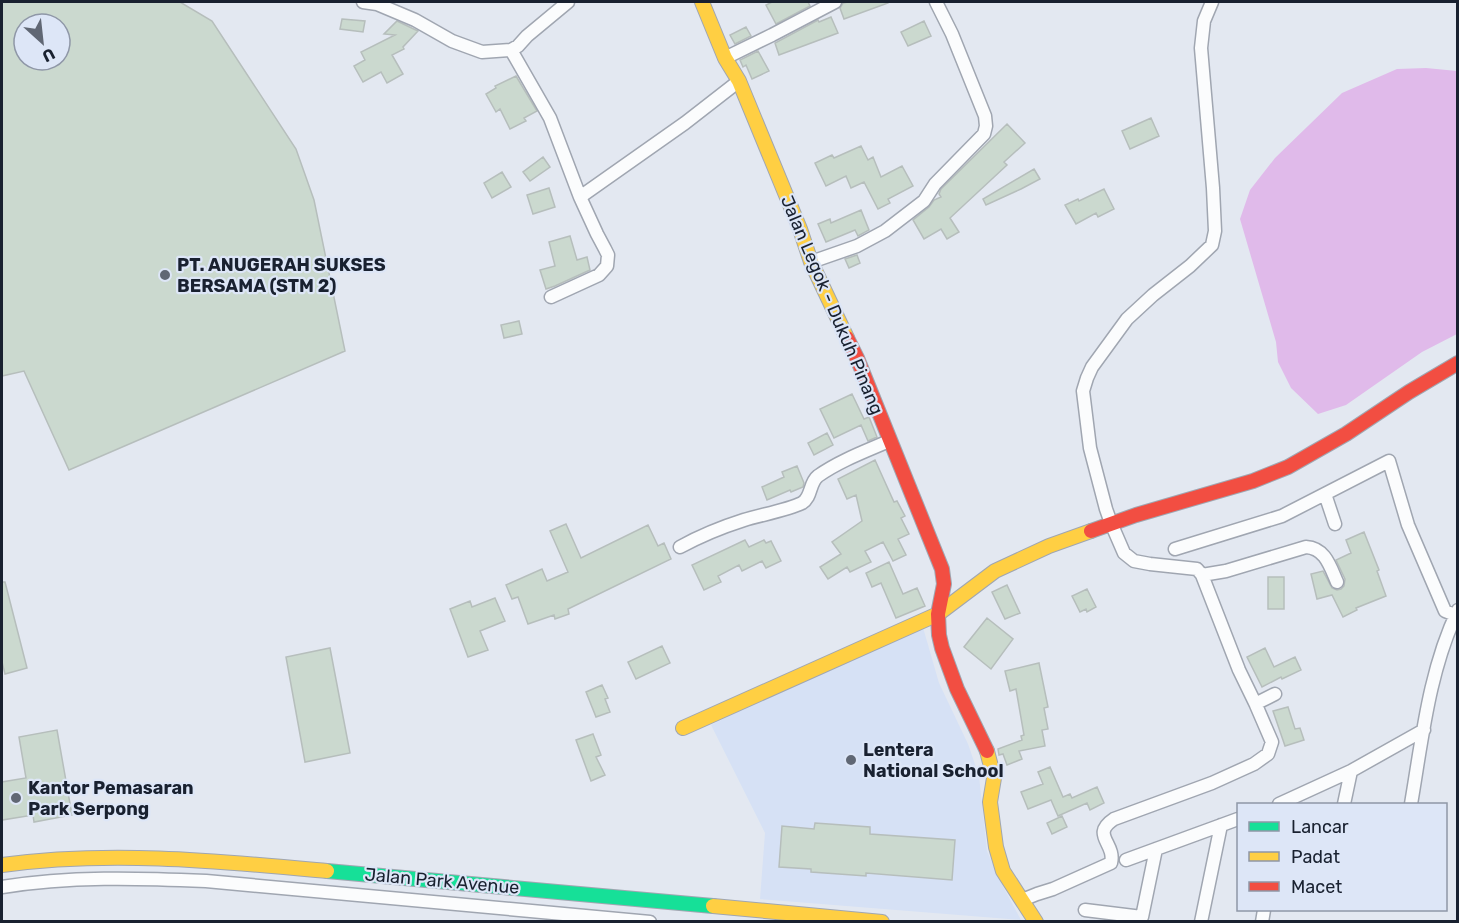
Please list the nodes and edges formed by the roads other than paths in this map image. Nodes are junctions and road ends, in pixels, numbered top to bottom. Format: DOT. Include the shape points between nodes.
graph roads {
  1 [pos="363,2"];
  2 [pos="568,2"];
  3 [pos="702,2"];
  4 [pos="835,2"];
  5 [pos="936,2"];
  6 [pos="1212,2"];
  7 [pos="511,50"];
  8 [pos="725,58"];
  9 [pos="739,81"];
  10 [pos="580,197"];
  11 [pos="812,262"];
  12 [pos="550,297"];
  13 [pos="1458,363"];
  14 [pos="889,441"];
  15 [pos="1325,494"];
  16 [pos="1110,523"];
  17 [pos="1335,524"];
  18 [pos="680,547"];
  19 [pos="1175,549"];
  20 [pos="1202,575"];
  21 [pos="1337,582"];
  22 [pos="1456,613"];
  23 [pos="938,614"];
  24 [pos="1275,694"];
  25 [pos="1256,705"];
  26 [pos="683,728"];
  27 [pos="1424,730"];
  28 [pos="1351,771"];
  29 [pos="1284,803"];
  30 [pos="1344,803"];
  31 [pos="1411,803"];
  32 [pos="1237,820"];
  33 [pos="1221,825"];
  34 [pos="1156,849"];
  35 [pos="74,857"];
  36 [pos="52,859"];
  37 [pos="1126,860"];
  38 [pos="2,865"];
  39 [pos="78,879"];
  40 [pos="54,881"];
  41 [pos="2,887"];
  42 [pos="1022,900"];
  43 [pos="1085,910"];
  44 [pos="650,921"];
  45 [pos="882,921"];
  46 [pos="1036,921"];
  47 [pos="1201,921"];
  1 -- 7 [label="street" via="377,4 482,52"];
  2 -- 7 [label="street"];
  3 -- 8 [label="street, Jalan Legok - Dukuh Pinang"];
  4 -- 8 [label="street"];
  5 -- 11 [label="street" via="985,116 984,134 935,184 924,201 885,231"];
  6 -- 16 [label="street" via="1204,21 1201,48 1213,188 1212,245 1127,320 1092,367 1083,391 1090,448"];
  7 -- 10 [label="street" via="550,118"];
  8 -- 9 [label="street, Jalan Legok - Dukuh Pinang"];
  9 -- 10 [label="street"];
  9 -- 11 [label="street, Jalan Legok - Dukuh Pinang"];
  10 -- 12 [label="street" via="608,255 607,266 599,275"];
  11 -- 14 [label="street, Jalan Legok - Dukuh Pinang" via="857,358"];
  13 -- 16 [label="street" via="1288,466 1253,481"];
  14 -- 18 [label="street" via="816,477 808,497 800,504 742,520"];
  14 -- 23 [label="street, Jalan Legok - Dukuh Pinang" via="942,569 944,584"];
  15 -- 17 [label="street"];
  15 -- 19 [label="street" via="1282,516"];
  15 -- 22 [label="street" via="1389,461 1408,525 1445,611"];
  16 -- 20 [label="street" via="1124,553 1134,561 1197,569"];
  16 -- 23 [label="street" via="995,571"];
  20 -- 21 [label="street" via="1226,572 1311,547 1326,557"];
  20 -- 25 [label="street"];
  22 -- 27 [label="street" via="1436,671"];
  23 -- 26 [label="street"];
  23 -- 42 [label="street, Jalan Legok - Dukuh Pinang" via="942,648 987,750 994,778 990,802 996,847 1004,871"];
  24 -- 25 [label="street"];
  25 -- 42 [label="street" via="1272,742 1268,754 1212,783 1114,819 1104,828 1111,862"];
  27 -- 28 [label="street"];
  27 -- 31 [label="street"];
  28 -- 29 [label="street"];
  28 -- 30 [label="street"];
  32 -- 33 [label="street"];
  33 -- 34 [label="street"];
  33 -- 47 [label="street"];
  34 -- 37 [label="street"];
  34 -- 43 [label="street" via="1143,917"];
  35 -- 36 [label="street, Jalan Park Avenue"];
  35 -- 39 [label="street"];
  35 -- 45 [label="street, Jalan Park Avenue" via="208,860"];
  36 -- 38 [label="street, Jalan Park Avenue"];
  36 -- 40 [label="street"];
  39 -- 40 [label="street, Jalan Park Avenue"];
  39 -- 44 [label="street, Jalan Park Avenue" via="206,881"];
  40 -- 41 [label="street, Jalan Park Avenue"];
  42 -- 46 [label="street, Jalan Legok - Dukuh Pinang"];
}
